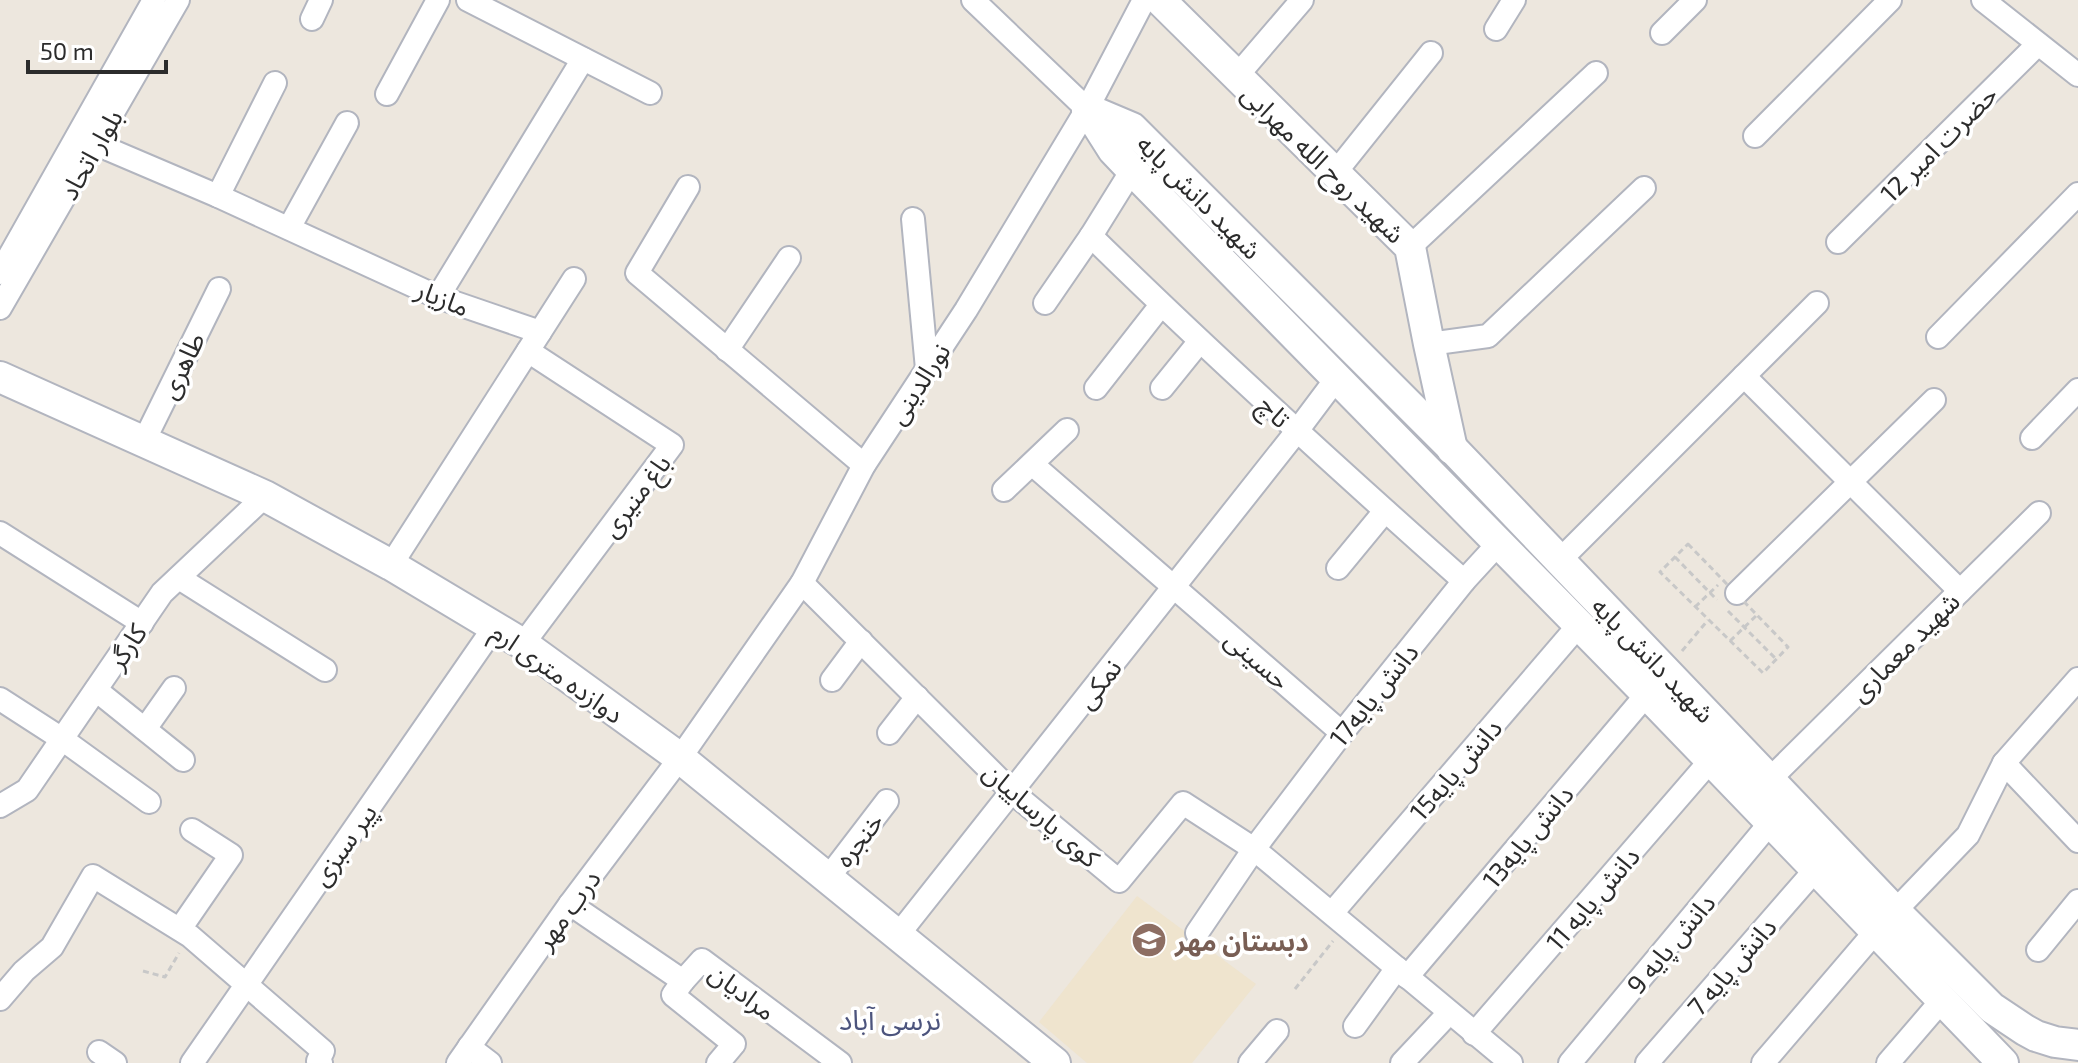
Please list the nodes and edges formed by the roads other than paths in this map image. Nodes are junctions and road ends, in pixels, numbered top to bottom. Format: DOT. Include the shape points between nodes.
graph roads {
  1 [pos="154,0"];
  2 [pos="178,0"];
  3 [pos="438,0"];
  4 [pos="468,0"];
  5 [pos="518,0"];
  6 [pos="973,0"];
  7 [pos="1144,0"];
  8 [pos="1160,0"];
  9 [pos="1302,0"];
  10 [pos="1514,0"];
  11 [pos="1695,0"];
  12 [pos="1890,0"];
  13 [pos="1990,2"];
  14 [pos="512,22"];
  15 [pos="1496,29"];
  16 [pos="1662,33"];
  17 [pos="2038,44"];
  18 [pos="1431,53"];
  19 [pos="583,59"];
  20 [pos="1596,73"];
  21 [pos="2078,75"];
  22 [pos="1236,77"];
  23 [pos="275,83"];
  24 [pos="650,93"];
  25 [pos="387,94"];
  26 [pos="1087,109"];
  27 [pos="347,123"];
  28 [pos="1755,136"];
  29 [pos="96,144"];
  30 [pos="1132,170"];
  31 [pos="1335,173"];
  32 [pos="688,187"];
  33 [pos="1644,188"];
  34 [pos="2078,194"];
  35 [pos="218,196"];
  36 [pos="913,219"];
  37 [pos="289,228"];
  38 [pos="1091,236"];
  39 [pos="1838,242"];
  40 [pos="1410,247"];
  41 [pos="789,258"];
  42 [pos="0,273"];
  43 [pos="574,279"];
  44 [pos="219,289"];
  45 [pos="438,297"];
  46 [pos="1045,303"];
  47 [pos="1817,303"];
  48 [pos="1161,305"];
  49 [pos="0,308"];
  50 [pos="1938,337"];
  51 [pos="1200,341"];
  52 [pos="534,342"];
  53 [pos="1429,344"];
  54 [pos="727,350"];
  55 [pos="927,369"];
  56 [pos="1744,376"];
  57 [pos="0,377"];
  58 [pos="1336,379"];
  59 [pos="1096,388"];
  60 [pos="1162,388"];
  61 [pos="2078,390"];
  62 [pos="1934,400"];
  63 [pos="1067,430"];
  64 [pos="1297,431"];
  65 [pos="2032,438"];
  66 [pos="144,441"];
  67 [pos="1453,449"];
  68 [pos="1032,464"];
  69 [pos="864,465"];
  70 [pos="1428,473"];
  71 [pos="1850,482"];
  72 [pos="1004,490"];
  73 [pos="265,496"];
  74 [pos="1385,511"];
  75 [pos="2039,513"];
  76 [pos="0,533"];
  77 [pos="1498,544"];
  78 [pos="1560,560"];
  79 [pos="391,565"];
  80 [pos="1338,568"];
  81 [pos="179,578"];
  82 [pos="1464,581"];
  83 [pos="802,583"];
  84 [pos="1174,587"];
  85 [pos="1730,587"];
  86 [pos="1960,591"];
  87 [pos="142,623"];
  88 [pos="495,626"];
  89 [pos="1578,626"];
  90 [pos="861,641"];
  91 [pos="523,644"];
  92 [pos="325,670"];
  93 [pos="2078,679"];
  94 [pos="832,680"];
  95 [pos="174,688"];
  96 [pos="96,690"];
  97 [pos="1647,694"];
  98 [pos="917,697"];
  99 [pos="0,699"];
  100 [pos="145,729"];
  101 [pos="889,733"];
  102 [pos="1342,733"];
  103 [pos="62,739"];
  104 [pos="680,758"];
  105 [pos="183,760"];
  106 [pos="1710,761"];
  107 [pos="2004,763"];
  108 [pos="1770,779"];
  109 [pos="1012,792"];
  110 [pos="887,801"];
  111 [pos="149,802"];
  112 [pos="0,806"];
  113 [pos="1770,823"];
  114 [pos="192,830"];
  115 [pos="2078,841"];
  116 [pos="1254,849"];
  117 [pos="1816,869"];
  118 [pos="828,878"];
  119 [pos="2078,901"];
  120 [pos="570,904"];
  121 [pos="1339,919"];
  122 [pos="1885,921"];
  123 [pos="185,932"];
  124 [pos="1197,933"];
  125 [pos="898,935"];
  126 [pos="2038,950"];
  127 [pos="1402,973"];
  128 [pos="683,981"];
  129 [pos="245,984"];
  130 [pos="0,999"];
  131 [pos="1943,999"];
  132 [pos="1449,1013"];
  133 [pos="1355,1026"];
  134 [pos="1277,1031"];
  135 [pos="1474,1034"];
  136 [pos="2078,1045"];
  137 [pos="463,1055"];
  138 [pos="1041,1059"];
  139 [pos="2000,1062"];
  140 [pos="192,1063"];
  141 [pos="321,1063"];
  142 [pos="490,1063"];
  143 [pos="718,1063"];
  144 [pos="840,1063"];
  145 [pos="1250,1063"];
  146 [pos="1402,1063"];
  147 [pos="1511,1063"];
  148 [pos="1570,1063"];
  149 [pos="1647,1063"];
  150 [pos="1763,1063"];
  151 [pos="1888,1063"];
  1 -- 42 [label="street, بلوار اتحاد"];
  2 -- 29 [label="street, بلوار اتحاد"];
  3 -- 25 [label="street"];
  4 -- 14 [label="street"];
  5 -- 14 [label="street"];
  6 -- 26 [label="street"];
  7 -- 26 [label="street, نورالدینی"];
  8 -- 22 [label="street, شهید روح الله مهرابی"];
  9 -- 22 [label="street"];
  10 -- 15 [label="street"];
  11 -- 16 [label="street"];
  12 -- 28 [label="street"];
  13 -- 17 [label="street"];
  14 -- 19 [label="street"];
  17 -- 21 [label="street"];
  17 -- 39 [label="street, حضرت امیر 12"];
  18 -- 31 [label="street"];
  19 -- 24 [label="street"];
  19 -- 45 [label="street"];
  20 -- 40 [label="street"];
  22 -- 31 [label="street, شهید روح الله مهرابی"];
  23 -- 35 [label="street"];
  26 -- 30 [label="street, شهید دانش پایه"];
  26 -- 55 [label="street, نورالدینی"];
  26 -- 67 [label="street, شهید دانش پایه" via="1132,128"];
  27 -- 37 [label="street"];
  29 -- 35 [label="street, مازیار"];
  29 -- 49 [label="street, بلوار اتحاد"];
  30 -- 38 [label="street"];
  30 -- 58 [label="street, شهید دانش پایه"];
  31 -- 40 [label="street, شهید روح الله مهرابی"];
  32 -- 54 [label="street" via="637,273"];
  33 -- 53 [label="street" via="1488,336"];
  34 -- 50 [label="street"];
  35 -- 37 [label="street, مازیار"];
  36 -- 55 [label="street"];
  37 -- 45 [label="street, مازیار"];
  38 -- 46 [label="street"];
  38 -- 48 [label="street, تاچ"];
  40 -- 53 [label="street, شهید روح الله مهرابی"];
  41 -- 54 [label="street"];
  43 -- 52 [label="street"];
  44 -- 66 [label="street, طاهری"];
  45 -- 52 [label="street, مازیار"];
  47 -- 56 [label="street"];
  48 -- 51 [label="street, تاچ"];
  48 -- 59 [label="street"];
  51 -- 60 [label="street"];
  51 -- 64 [label="street, تاچ"];
  52 -- 79 [label="street"];
  52 -- 91 [label="street, باغ منیری" via="672,445"];
  53 -- 67 [label="street, شهید روح الله مهرابی"];
  54 -- 69 [label="street"];
  55 -- 69 [label="street, نورالدینی"];
  56 -- 71 [label="street"];
  56 -- 78 [label="street"];
  57 -- 66 [label="street, دوازده متری ارم"];
  58 -- 64 [label="street, نمکی"];
  58 -- 70 [label="street, شهید دانش پایه"];
  61 -- 65 [label="street"];
  62 -- 71 [label="street"];
  63 -- 68 [label="street"];
  64 -- 74 [label="street, تاچ"];
  64 -- 84 [label="street, نمکی"];
  66 -- 73 [label="street, دوازده متری ارم"];
  67 -- 70 [label="street"];
  67 -- 78 [label="street, شهید دانش پایه"];
  68 -- 72 [label="street"];
  68 -- 84 [label="street, حسینی"];
  69 -- 83 [label="street, نورالدینی"];
  70 -- 77 [label="street, شهید دانش پایه"];
  71 -- 85 [label="street"];
  71 -- 86 [label="street"];
  73 -- 79 [label="street, دوازده متری ارم"];
  73 -- 81 [label="street, کارگر"];
  74 -- 80 [label="street"];
  74 -- 82 [label="street, تاچ"];
  75 -- 86 [label="street, شهید معماری"];
  76 -- 87 [label="street"];
  77 -- 82 [label="street, دانش پایه17"];
  77 -- 89 [label="street, شهید دانش پایه"];
  78 -- 108 [label="street, شهید دانش پایه"];
  79 -- 88 [label="street, دوازده متری ارم"];
  81 -- 87 [label="street, کارگر"];
  81 -- 92 [label="street"];
  82 -- 102 [label="street, دانش پایه17"];
  83 -- 90 [label="street, کوی پارساییان"];
  83 -- 104 [label="street, نورالدینی"];
  84 -- 102 [label="street, حسینی"];
  84 -- 109 [label="street, نمکی"];
  86 -- 108 [label="street, شهید معماری"];
  87 -- 96 [label="street, کارگر"];
  88 -- 91 [label="street, دوازده متری ارم"];
  88 -- 129 [label="street, پیر سبزی"];
  89 -- 97 [label="street, شهید دانش پایه"];
  89 -- 121 [label="street, دانش پایه15"];
  90 -- 94 [label="street"];
  90 -- 98 [label="street, کوی پارساییان"];
  91 -- 104 [label="street, دوازده متری ارم"];
  93 -- 107 [label="street"];
  95 -- 100 [label="street"];
  96 -- 100 [label="street"];
  96 -- 103 [label="street, کارگر"];
  97 -- 106 [label="street, شهید دانش پایه"];
  97 -- 127 [label="street, دانش پایه13"];
  98 -- 101 [label="street"];
  98 -- 109 [label="street, کوی پارساییان"];
  99 -- 103 [label="street"];
  100 -- 105 [label="street"];
  102 -- 116 [label="street, دانش پایه17"];
  103 -- 111 [label="street"];
  103 -- 112 [label="street, کارگر" via="27,790"];
  104 -- 118 [label="street, دوازده متری ارم"];
  104 -- 120 [label="street, درب مهر"];
  106 -- 113 [label="street, شهید دانش پایه"];
  106 -- 135 [label="street, دانش پایه 11"];
  107 -- 115 [label="street"];
  107 -- 122 [label="street" via="1968,835"];
  108 -- 122 [label="street, شهید دانش پایه"];
  109 -- 116 [label="street, کوی پارساییان" via="1119,881 1183,803"];
  109 -- 125 [label="street, نمکی"];
  110 -- 118 [label="street, خنجره"];
  113 -- 117 [label="street, شهید دانش پایه"];
  113 -- 148 [label="street, دانش پایه 9"];
  114 -- 123 [label="street" via="231,855"];
  116 -- 121 [label="street, کوی پارساییان"];
  116 -- 124 [label="street, دانش پایه17"];
  117 -- 122 [label="street, شهید دانش پایه"];
  117 -- 149 [label="street, دانش پایه 7"];
  118 -- 125 [label="street, دوازده متری ارم"];
  119 -- 126 [label="street"];
  120 -- 128 [label="street, مرادیان"];
  120 -- 137 [label="street, درب مهر"];
  121 -- 127 [label="street, کوی پارساییان"];
  122 -- 131 [label="street, شهید دانش پایه"];
  122 -- 136 [label="street, شهید دانش پایه" via="2025,1030"];
  122 -- 150 [label="street"];
  123 -- 129 [label="street"];
  123 -- 130 [label="street" via="93,876 52,947"];
  125 -- 138 [label="street, دوازده متری ارم"];
  127 -- 132 [label="street, کوی پارساییان"];
  127 -- 133 [label="street, دانش پایه13"];
  128 -- 143 [label="street" via="673,995 734,1044"];
  128 -- 144 [label="street, مرادیان" via="702,960"];
  129 -- 140 [label="street, پیر سبزی"];
  129 -- 141 [label="street" via="323,1051"];
  131 -- 139 [label="street, شهید دانش پایه"];
  131 -- 151 [label="street"];
  132 -- 135 [label="street, کوی پارساییان"];
  132 -- 146 [label="street"];
  134 -- 145 [label="street"];
  135 -- 147 [label="street, کوی پارساییان"];
  137 -- 142 [label="street"];
}
